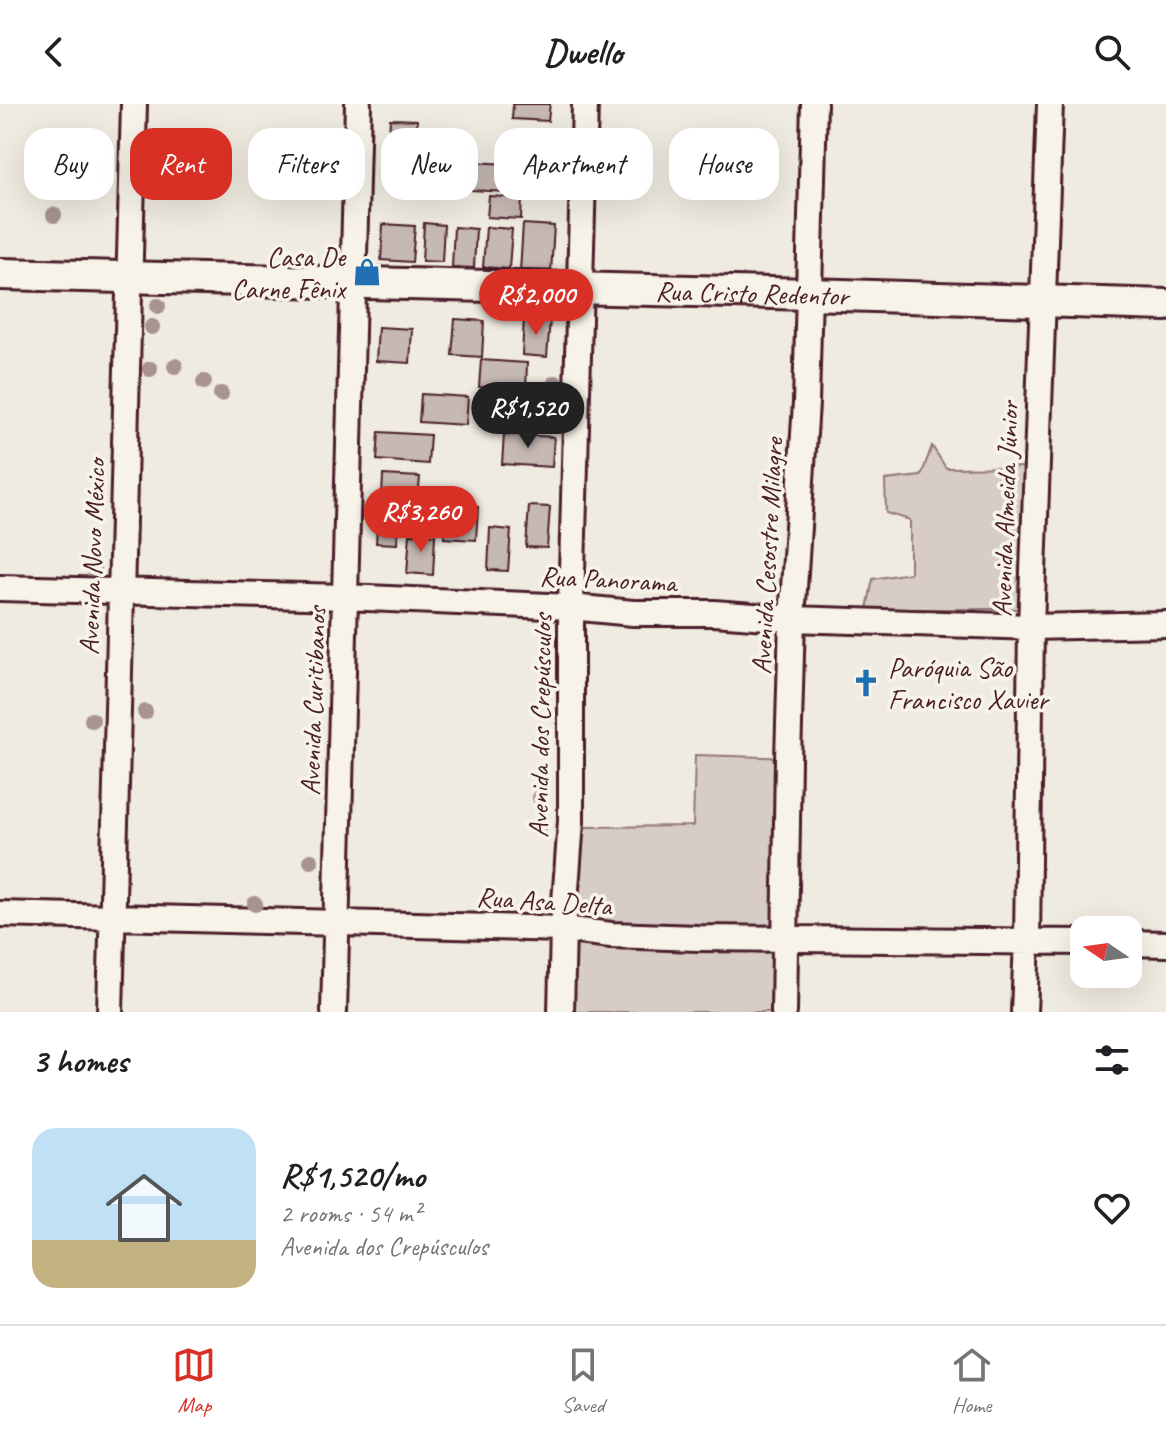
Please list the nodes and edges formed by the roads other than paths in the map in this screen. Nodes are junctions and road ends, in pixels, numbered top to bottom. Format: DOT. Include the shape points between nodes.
graph roads {
  1 [pos="134,104"];
  2 [pos="358,104"];
  3 [pos="585,104"];
  4 [pos="814,104"];
  5 [pos="1050,104"];
  6 [pos="0,274"];
  7 [pos="129,277"];
  8 [pos="353,283"];
  9 [pos="580,288"];
  10 [pos="809,294"];
  11 [pos="1043,302"];
  12 [pos="1166,305"];
  13 [pos="0,588"];
  14 [pos="121,591"];
  15 [pos="345,597"];
  16 [pos="571,607"];
  17 [pos="792,619"];
  18 [pos="1166,624"];
  19 [pos="1031,627"];
  20 [pos="0,914"];
  21 [pos="113,917"];
  22 [pos="337,922"];
  23 [pos="563,929"];
  24 [pos="785,939"];
  25 [pos="1027,940"];
  26 [pos="1070,942"];
  27 [pos="1142,943"];
  28 [pos="1166,944"];
  29 [pos="110,1012"];
  30 [pos="334,1012"];
  31 [pos="561,1012"];
  32 [pos="784,1012"];
  33 [pos="1024,1012"];
  1 -- 7 [label="street, Avenida Novo México"];
  2 -- 8 [label="street, Avenida Curitibanos"];
  3 -- 9 [label="street, Avenida dos Crepúsculos"];
  4 -- 10 [label="street, Avenida Cesostre Milagre"];
  5 -- 11 [label="street, Avenida Almeida Júnior"];
  6 -- 7 [label="street, Rua Cristo Redentor"];
  7 -- 8 [label="street, Rua Cristo Redentor"];
  7 -- 14 [label="street, Avenida Novo México"];
  8 -- 9 [label="street, Rua Cristo Redentor"];
  8 -- 15 [label="street, Avenida Curitibanos"];
  9 -- 10 [label="street, Rua Cristo Redentor"];
  9 -- 16 [label="street, Avenida dos Crepúsculos"];
  10 -- 11 [label="street, Rua Cristo Redentor"];
  10 -- 17 [label="street, Avenida Cesostre Milagre"];
  11 -- 12 [label="street, Rua Cristo Redentor"];
  11 -- 19 [label="street, Avenida Almeida Júnior"];
  13 -- 14 [label="street, Rua Panorama"];
  14 -- 15 [label="street, Rua Panorama"];
  14 -- 21 [label="street, Avenida Novo México"];
  15 -- 16 [label="street, Rua Panorama"];
  15 -- 22 [label="street, Avenida Curitibanos"];
  16 -- 17 [label="street, Rua Panorama"];
  16 -- 23 [label="street, Avenida dos Crepúsculos" via="571,821"];
  17 -- 19 [label="street, Rua Panorama"];
  17 -- 24 [label="street, Avenida Cesostre Milagre"];
  18 -- 19 [label="street, Rua Panorama"];
  19 -- 25 [label="street, Avenida Almeida Júnior"];
  20 -- 21 [label="street, Rua Asa Delta"];
  21 -- 22 [label="street, Rua Asa Delta"];
  21 -- 29 [label="street, Avenida Novo México"];
  22 -- 23 [label="street, Rua Asa Delta"];
  22 -- 30 [label="street, Avenida Curitibanos"];
  23 -- 24 [label="street, Rua Asa Delta" via="639,937"];
  23 -- 31 [label="street, Avenida dos Crepúsculos"];
  24 -- 25 [label="street, Rua Asa Delta"];
  24 -- 32 [label="street, Avenida Cesostre Milagre"];
  25 -- 26 [label="street, Rua Asa Delta"];
  25 -- 33 [label="street, Avenida Almeida Júnior"];
  27 -- 28 [label="street"];
}
